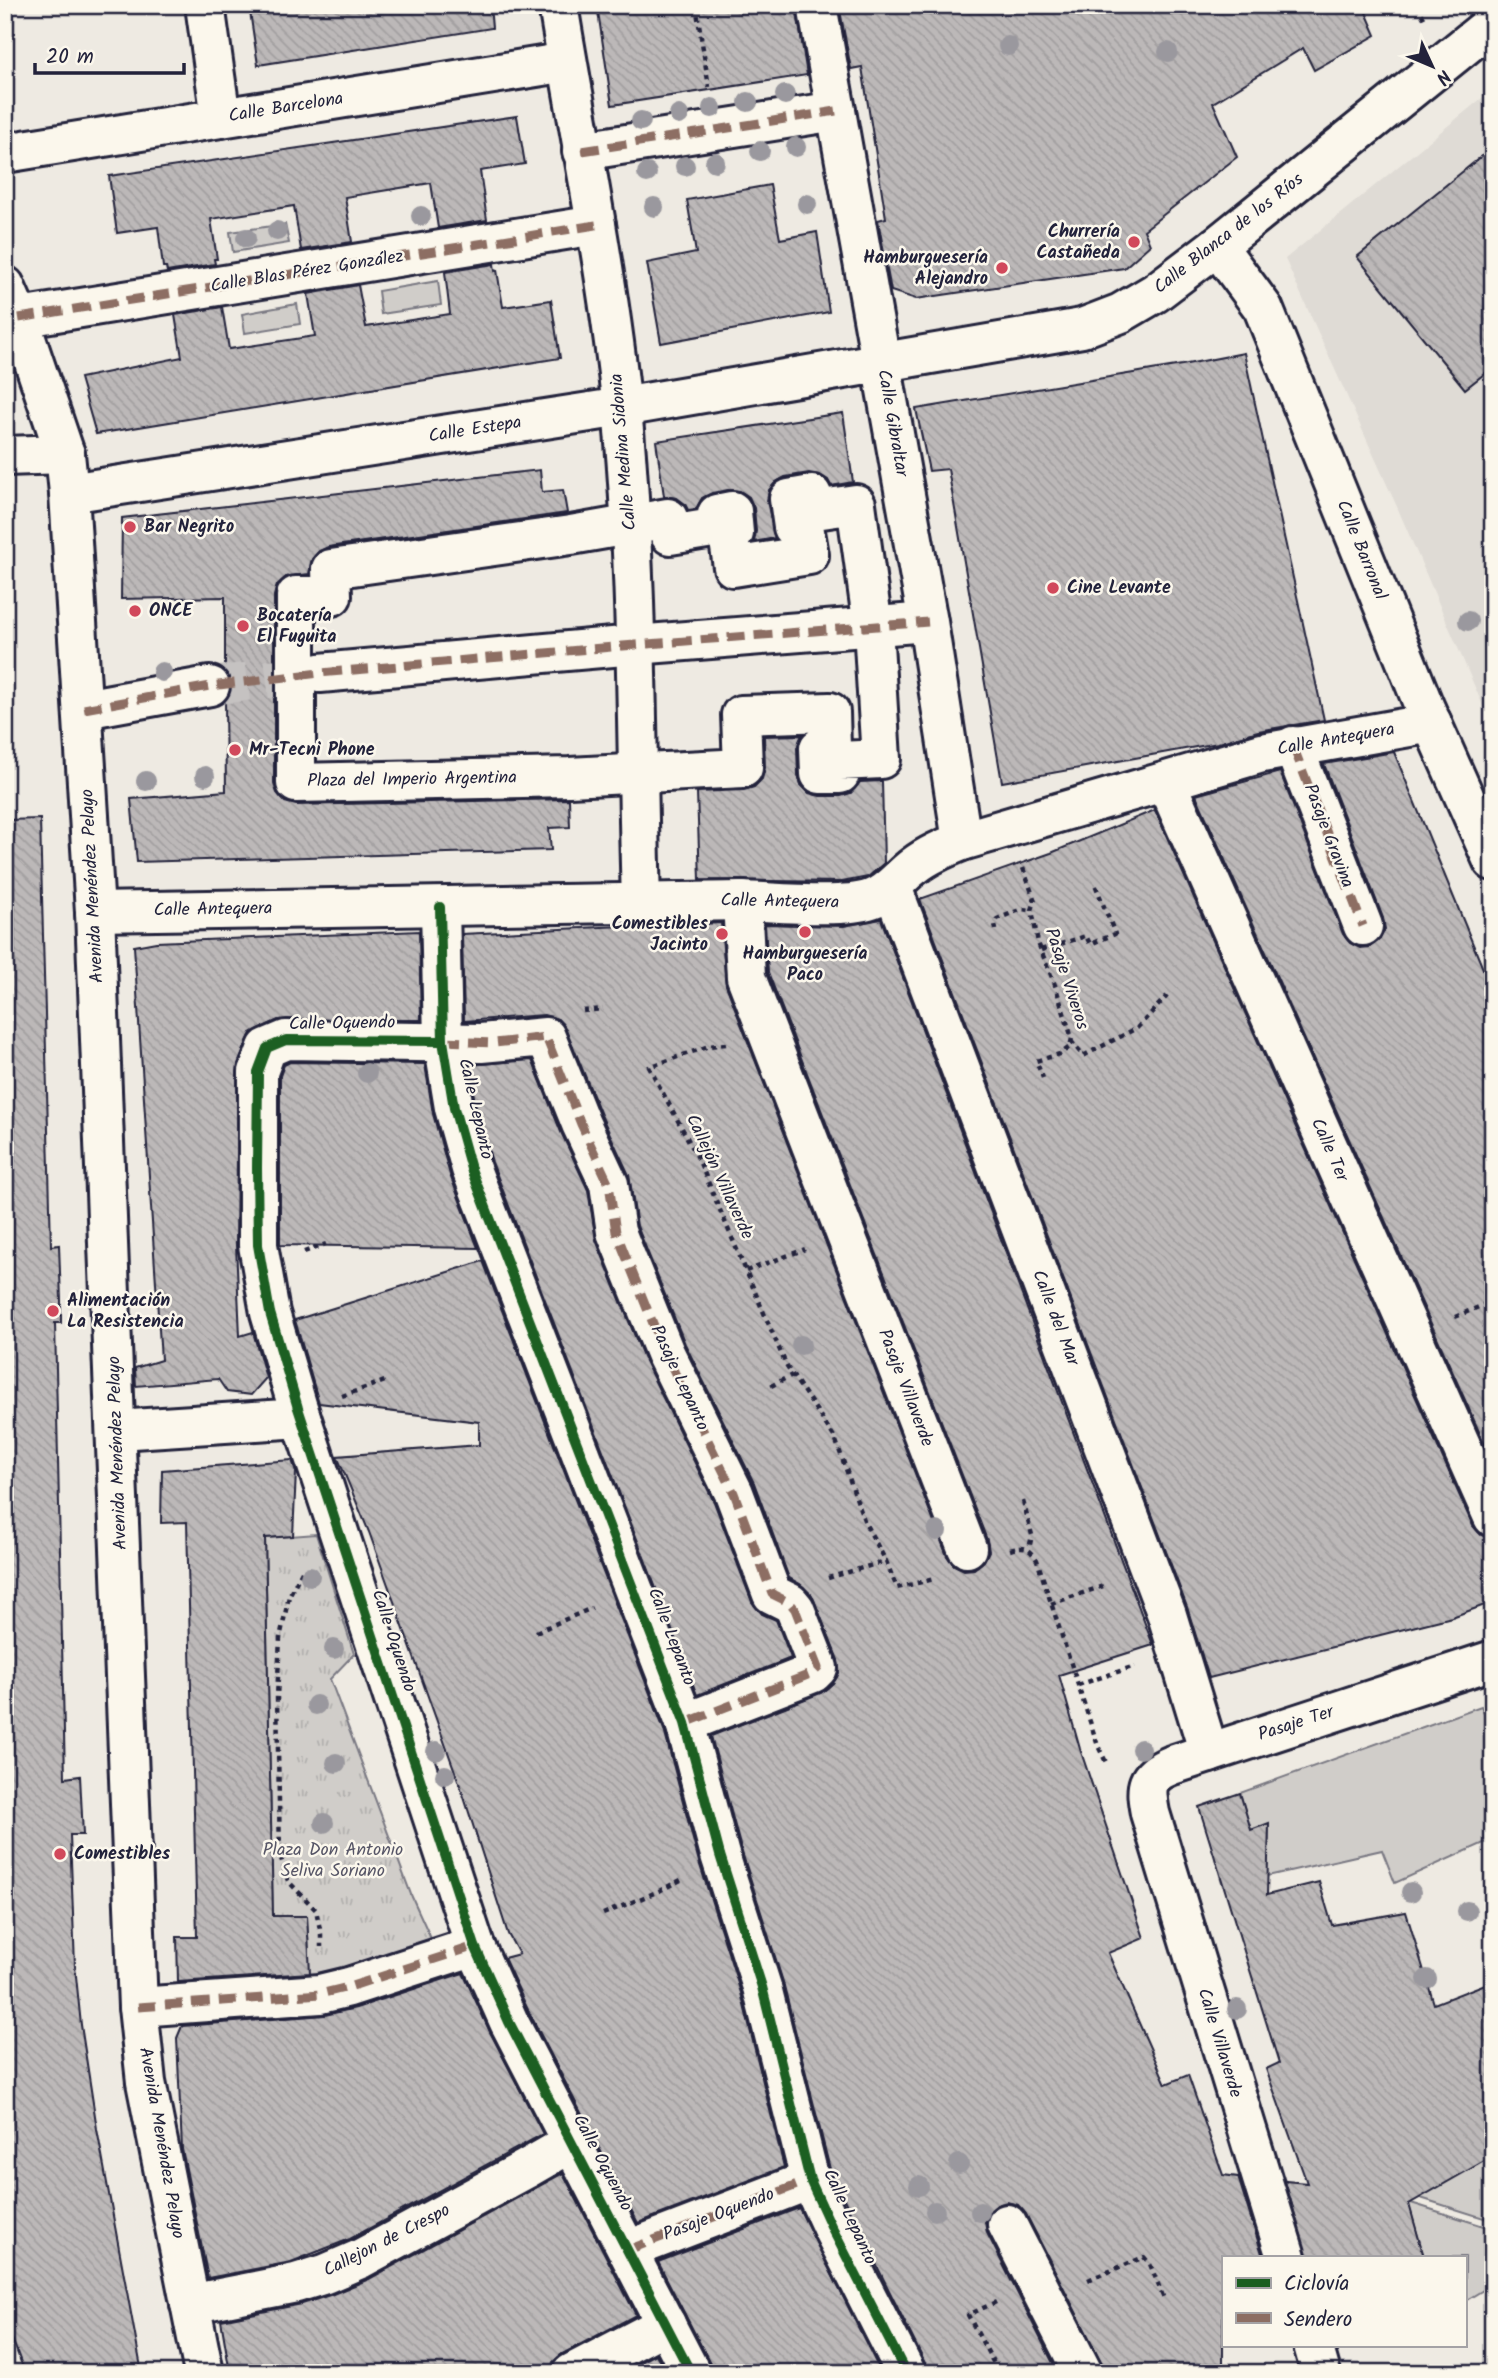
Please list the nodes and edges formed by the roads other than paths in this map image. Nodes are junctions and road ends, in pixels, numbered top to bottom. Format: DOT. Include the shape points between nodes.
graph roads {
  1 [pos="205,5"];
  2 [pos="558,5"];
  3 [pos="817,5"];
  4 [pos="1493,23"];
  5 [pos="567,62"];
  6 [pos="836,111"];
  7 [pos="221,118"];
  8 [pos="582,152"];
  9 [pos="5,153"];
  10 [pos="596,225"];
  11 [pos="1217,246"];
  12 [pos="12,302"];
  13 [pos="881,362"];
  14 [pos="622,407"];
  15 [pos="65,454"];
  16 [pos="5,456"];
  17 [pos="69,493"];
  18 [pos="631,524"];
  19 [pos="928,622"];
  20 [pos="873,627"];
  21 [pos="635,645"];
  22 [pos="320,673"];
  23 [pos="210,686"];
  24 [pos="84,709"];
  25 [pos="1432,723"];
  26 [pos="1293,746"];
  27 [pos="637,772"];
  28 [pos="1166,782"];
  29 [pos="962,841"];
  30 [pos="1493,861"];
  31 [pos="892,887"];
  32 [pos="742,901"];
  33 [pos="641,902"];
  34 [pos="440,907"];
  35 [pos="95,912"];
  36 [pos="1363,926"];
  37 [pos="443,1041"];
  38 [pos="301,1418"];
  39 [pos="117,1430"];
  40 [pos="1493,1517"];
  41 [pos="972,1553"];
  42 [pos="1493,1660"];
  43 [pos="685,1723"];
  44 [pos="1209,1753"];
  45 [pos="1154,1828"];
  46 [pos="475,1946"];
  47 [pos="138,2007"];
  48 [pos="571,2143"];
  49 [pos="810,2179"];
  50 [pos="1007,2224"];
  51 [pos="628,2250"];
  52 [pos="1286,2256"];
  53 [pos="190,2304"];
  54 [pos="666,2324"];
  55 [pos="1313,2346"];
  56 [pos="204,2373"];
  57 [pos="572,2373"];
  58 [pos="691,2373"];
  59 [pos="906,2373"];
  60 [pos="1083,2373"];
  61 [pos="1321,2373"];
  1 -- 7 [label="street"];
  2 -- 5 [label="street, Calle Medina Sidonia"];
  3 -- 6 [label="street, Calle Gibraltar"];
  4 -- 11 [label="street, Calle Blanca de los Ríos"];
  5 -- 7 [label="street, Calle Barcelona"];
  5 -- 8 [label="street, Calle Medina Sidonia"];
  6 -- 8 [label="street"];
  6 -- 13 [label="street, Calle Gibraltar"];
  7 -- 9 [label="street, Calle Barcelona"];
  8 -- 10 [label="street, Calle Medina Sidonia"];
  10 -- 12 [label="street, Calle Blas Pérez González"];
  10 -- 14 [label="street, Calle Medina Sidonia"];
  11 -- 13 [label="street, Calle Blanca de los Ríos" via="1155,293 1082,328"];
  11 -- 25 [label="street, Calle Barronal" via="1263,308"];
  12 -- 15 [label="street, Avenida Menéndez Pelayo"];
  13 -- 14 [label="street, Calle Estepa"];
  13 -- 19 [label="street, Calle Gibraltar"];
  14 -- 17 [label="street, Calle Estepa"];
  14 -- 18 [label="street, Calle Medina Sidonia"];
  15 -- 16 [label="street"];
  15 -- 17 [label="street, Avenida Menéndez Pelayo"];
  17 -- 24 [label="street, Avenida Menéndez Pelayo"];
  18 -- 20 [label="street, Plaza del Imperio Argentina" via="668,519 670,535 719,527 717,514 732,512 734,533 728,534 733,567 809,555 804,526 793,527 789,499 812,495 815,510 856,503"];
  18 -- 21 [label="street, Calle Medina Sidonia"];
  18 -- 27 [label="street, Plaza del Imperio Argentina" via="331,569 332,596 296,596 296,783"];
  19 -- 20 [label="street"];
  19 -- 29 [label="street, Calle Gibraltar"];
  20 -- 21 [label="street"];
  20 -- 27 [label="street, Plaza del Imperio Argentina" via="881,759 840,761 840,774 820,774 819,748 831,748 830,712 741,715 743,768"];
  21 -- 22 [label="street"];
  21 -- 27 [label="street, Calle Medina Sidonia"];
  23 -- 24 [label="street"];
  24 -- 35 [label="street, Avenida Menéndez Pelayo"];
  25 -- 26 [label="street, Calle Antequera"];
  25 -- 30 [label="street, Calle Barronal"];
  26 -- 28 [label="street, Calle Antequera"];
  26 -- 36 [label="street, Pasaje Gravina"];
  27 -- 33 [label="street, Calle Medina Sidonia"];
  28 -- 29 [label="street, Calle Antequera"];
  28 -- 40 [label="street, Calle Ter"];
  29 -- 31 [label="street, Calle Antequera" via="914,866"];
  31 -- 32 [label="street, Calle Antequera" via="872,899 846,903"];
  31 -- 44 [label="street, Calle del Mar" via="1150,1570"];
  32 -- 33 [label="street, Calle Antequera"];
  32 -- 41 [label="street, Pasaje Villaverde" via="746,977"];
  33 -- 34 [label="street, Calle Antequera"];
  34 -- 35 [label="street, Calle Antequera"];
  34 -- 37 [label="street, Calle Lepanto"];
  35 -- 39 [label="street, Avenida Menéndez Pelayo"];
  37 -- 38 [label="street, Calle Oquendo" via="286,1040 267,1048 258,1072 258,1245 270,1313"];
  37 -- 43 [label="street, Calle Lepanto" via="454,1108 471,1169"];
  37 -- 43 [label="street, Pasaje Lepanto" via="495,1043 545,1037 609,1184 616,1232 665,1353 734,1493 772,1594 794,1609 818,1668"];
  38 -- 39 [label="street"];
  38 -- 46 [label="street, Calle Oquendo"];
  39 -- 47 [label="street, Avenida Menéndez Pelayo"];
  42 -- 44 [label="street, Pasaje Ter"];
  43 -- 49 [label="street, Calle Lepanto" via="720,1856 762,1987"];
  44 -- 45 [label="street, Pasaje Ter" via="1160,1770 1149,1781 1147,1798"];
  45 -- 52 [label="street, Calle Villaverde"];
  46 -- 47 [label="street" via="320,1994"];
  46 -- 48 [label="street, Calle Oquendo"];
  47 -- 53 [label="street, Avenida Menéndez Pelayo" via="146,2082"];
  48 -- 51 [label="street, Calle Oquendo"];
  48 -- 53 [label="street, Callejon de Crespo" via="325,2274"];
  49 -- 51 [label="street, Pasaje Oquendo"];
  49 -- 59 [label="street, Calle Lepanto"];
  50 -- 60 [label="street"];
  51 -- 54 [label="street, Calle Oquendo"];
  53 -- 56 [label="street, Avenida Menéndez Pelayo"];
  54 -- 57 [label="street"];
  54 -- 58 [label="street, Calle Oquendo"];
  55 -- 61 [label="street"];
}
